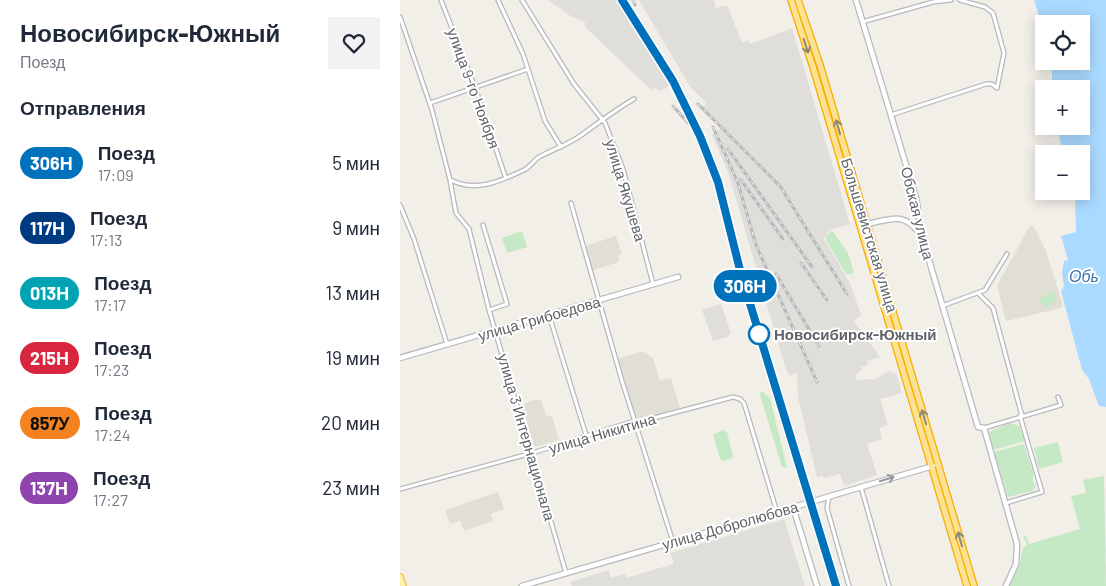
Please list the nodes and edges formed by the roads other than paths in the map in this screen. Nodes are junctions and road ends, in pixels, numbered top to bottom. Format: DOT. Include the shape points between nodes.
graph roads {
  1 [pos="441,0"];
  2 [pos="498,0"];
  3 [pos="522,0"];
  4 [pos="791,0"];
  5 [pos="798,0"];
  6 [pos="856,0"];
  7 [pos="951,0"];
  8 [pos="960,0"];
  9 [pos="400,17"];
  10 [pos="862,22"];
  11 [pos="528,69"];
  12 [pos="475,88"];
  13 [pos="634,99"];
  14 [pos="430,103"];
  15 [pos="891,115"];
  16 [pos="602,119"];
  17 [pos="561,147"];
  18 [pos="505,176"];
  19 [pos="450,180"];
  20 [pos="570,204"];
  21 [pos="400,205"];
  22 [pos="482,224"];
  23 [pos="867,224"];
  24 [pos="922,236"];
  25 [pos="1007,254"];
  26 [pos="678,277"];
  27 [pos="654,285"];
  28 [pos="978,293"];
  29 [pos="600,300"];
  30 [pos="942,306"];
  31 [pos="489,310"];
  32 [pos="549,315"];
  33 [pos="496,331"];
  34 [pos="447,344"];
  35 [pos="400,358"];
  36 [pos="1058,397"];
  37 [pos="1021,416"];
  38 [pos="635,423"];
  39 [pos="984,428"];
  40 [pos="586,435"];
  41 [pos="532,452"];
  42 [pos="935,465"];
  43 [pos="861,487"];
  44 [pos="400,489"];
  45 [pos="826,498"];
  46 [pos="1006,503"];
  47 [pos="793,507"];
  48 [pos="777,512"];
  49 [pos="673,542"];
  50 [pos="566,573"];
  51 [pos="400,577"];
  52 [pos="403,586"];
  53 [pos="522,586"];
  54 [pos="817,586"];
  55 [pos="849,586"];
  56 [pos="889,586"];
  57 [pos="967,586"];
  58 [pos="974,586"];
  59 [pos="1004,586"];
  1 -- 12 [label="street, улица 9-го Ноября"];
  2 -- 11 [label="street"];
  3 -- 16 [label="street, улица Якушева" via="564,70"];
  4 -- 42 [label="highway, Большевистская улица, one-way"];
  23 -- 5 [label="highway, Большевистская улица, one-way"];
  6 -- 10 [label="street, Обская улица"];
  7 -- 10 [label="street"];
  8 -- 15 [label="street" via="993,13 1004,53 997,88 986,84"];
  9 -- 14 [label="street, улица 3 Интернационала"];
  10 -- 15 [label="street, Обская улица"];
  11 -- 12 [label="street"];
  11 -- 17 [label="street" via="545,121"];
  12 -- 14 [label="street"];
  12 -- 18 [label="street, улица 9-го Ноября"];
  13 -- 16 [label="street"];
  14 -- 19 [label="street, улица 3 Интернационала"];
  15 -- 24 [label="street, Обская улица" via="916,198"];
  16 -- 17 [label="street"];
  16 -- 27 [label="street, улица Якушева" via="623,169"];
  17 -- 18 [label="street" via="540,157 525,170"];
  18 -- 19 [label="street" via="472,187"];
  19 -- 31 [label="street, улица 3 Интернационала" via="456,213 469,229"];
  20 -- 29 [label="street"];
  21 -- 34 [label="street"];
  22 -- 31 [label="street" via="507,304"];
  23 -- 24 [label="street" via="899,218 911,222"];
  42 -- 23 [label="highway, Большевистская улица, one-way"];
  24 -- 30 [label="street, Обская улица"];
  25 -- 28 [label="street" via="989,286"];
  26 -- 27 [label="street, улица Грибоедова"];
  27 -- 29 [label="street, улица Грибоедова"];
  28 -- 30 [label="street"];
  28 -- 37 [label="street" via="993,308"];
  29 -- 32 [label="street, улица Грибоедова"];
  29 -- 38 [label="street"];
  30 -- 39 [label="street, Обская улица" via="978,427"];
  31 -- 33 [label="street, улица 3 Интернационала"];
  32 -- 33 [label="street, улица Грибоедова"];
  32 -- 40 [label="street"];
  33 -- 34 [label="street, улица Грибоедова"];
  33 -- 41 [label="street, улица 3 Интернационала"];
  34 -- 35 [label="street, улица Грибоедова"];
  36 -- 37 [label="street" via="1060,406"];
  37 -- 39 [label="street"];
  37 -- 46 [label="street" via="1042,492"];
  38 -- 40 [label="street, улица Никитина"];
  38 -- 48 [label="street, улица Никитина" via="740,398"];
  38 -- 49 [label="street"];
  39 -- 46 [label="street"];
  40 -- 41 [label="street, улица Никитина"];
  41 -- 44 [label="street, улица Никитина"];
  41 -- 50 [label="street, улица 3 Интернационала"];
  43 -- 42 [label="street, улица Добролюбова, one-way"];
  42 -- 57 [label="highway, Большевистская улица"];
  58 -- 42 [label="highway, Большевистская улица, one-way"];
  43 -- 45 [label="street, улица Добролюбова"];
  43 -- 56 [label="street"];
  45 -- 47 [label="street, улица Добролюбова, bridge"];
  45 -- 55 [label="street"];
  46 -- 59 [label="street" via="1018,552"];
  47 -- 48 [label="street, улица Добролюбова"];
  47 -- 54 [label="street"];
  48 -- 49 [label="street, улица Добролюбова"];
  49 -- 50 [label="street, улица Добролюбова"];
  50 -- 53 [label="street, улица Добролюбова"];
  51 -- 52 [label="main road"];
}
